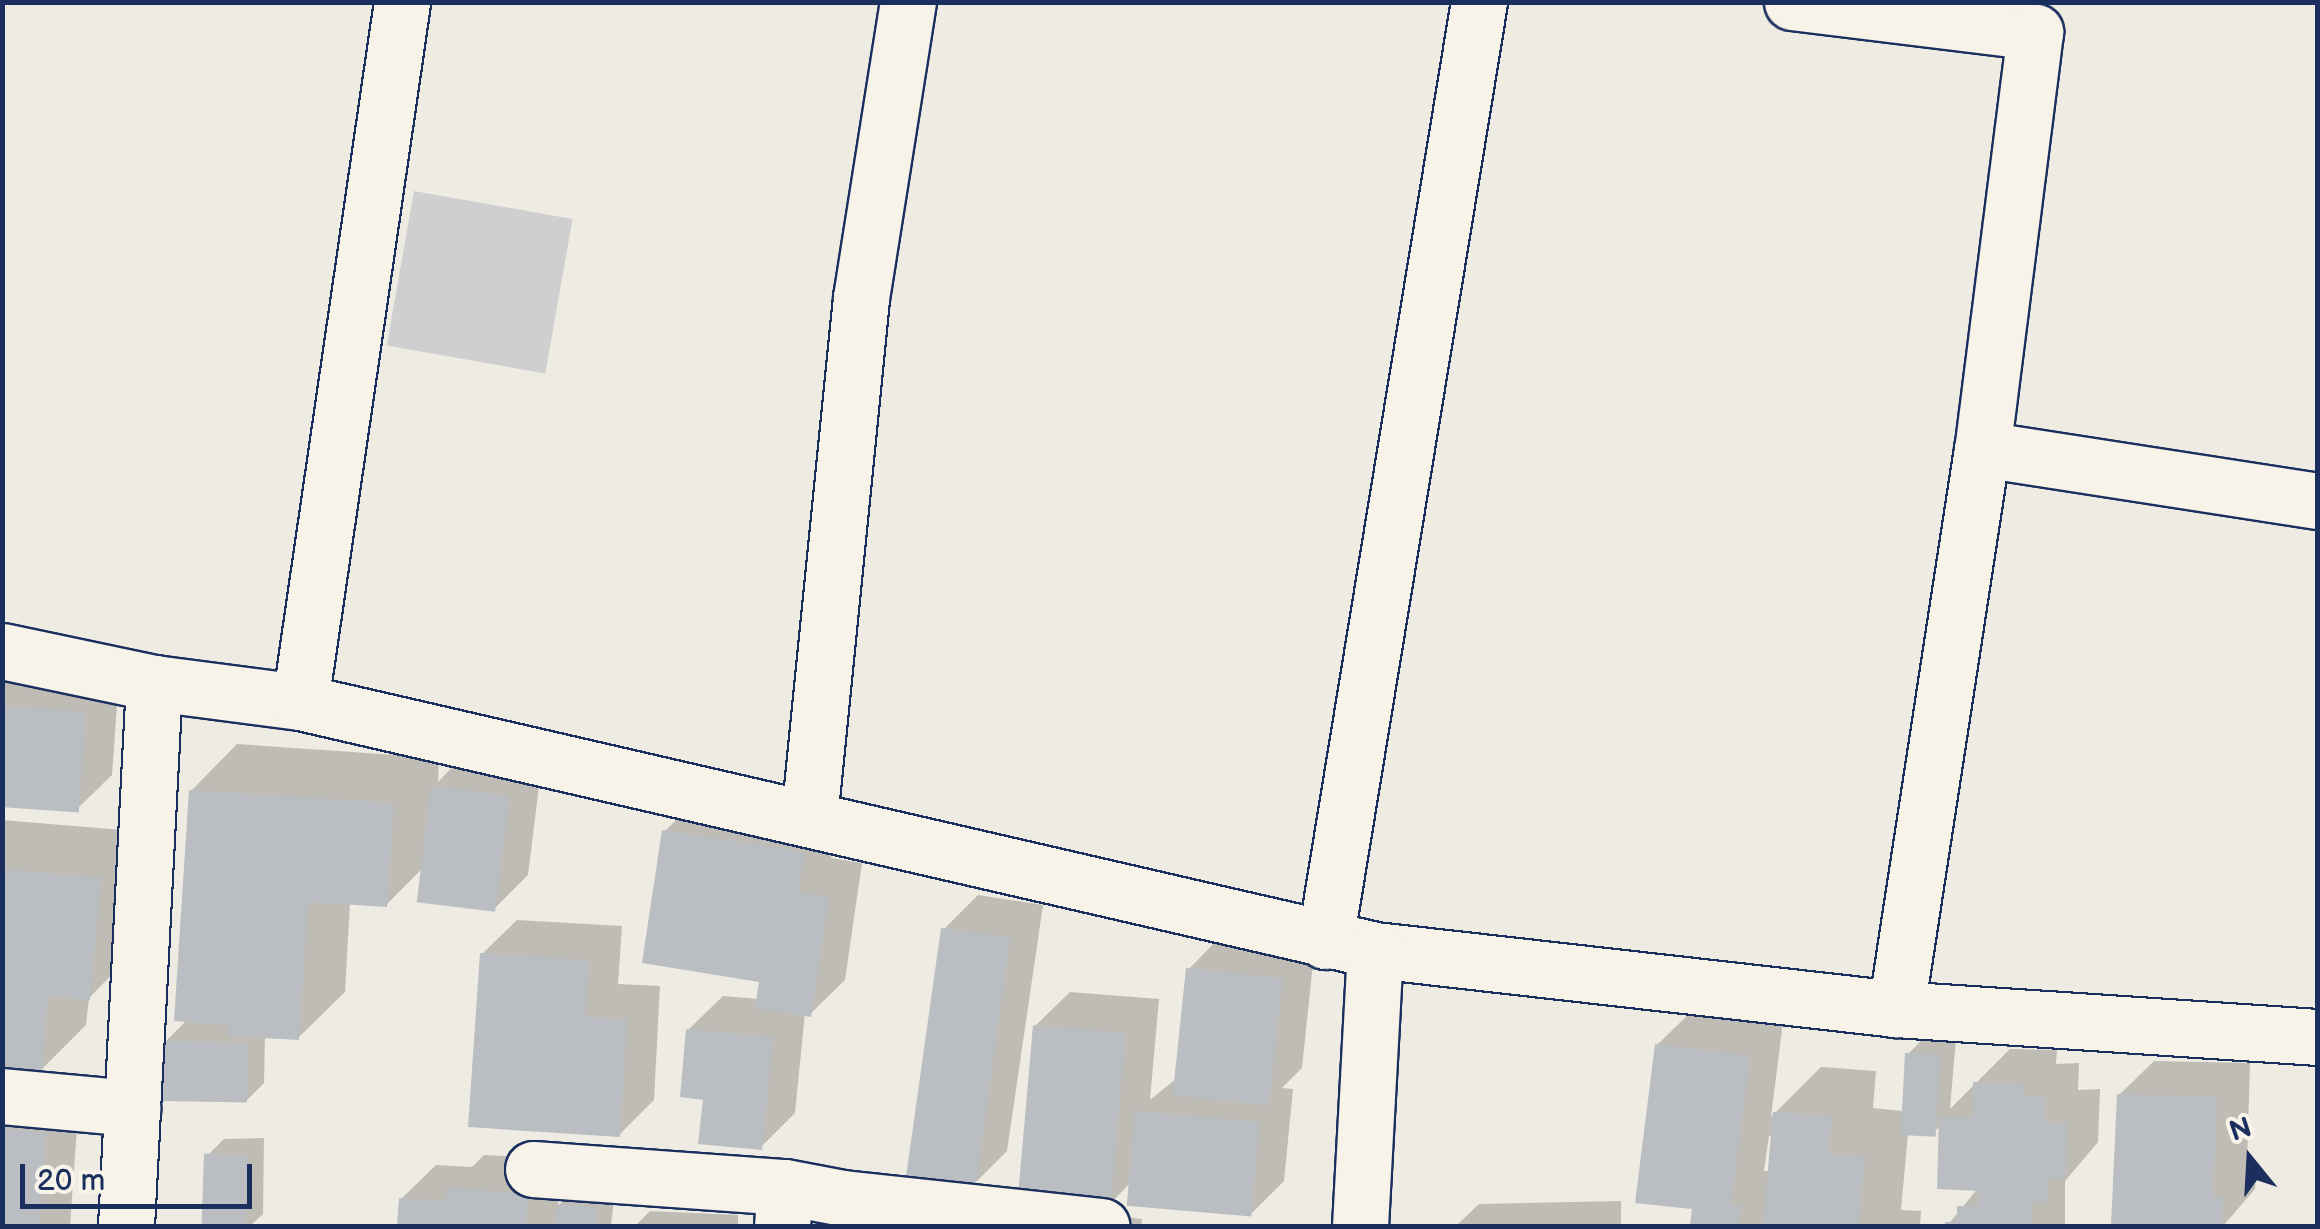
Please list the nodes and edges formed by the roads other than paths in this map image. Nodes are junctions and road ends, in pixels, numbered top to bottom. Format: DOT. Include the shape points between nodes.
graph roads {
  1 [pos="402,2"];
  2 [pos="908,2"];
  3 [pos="1480,2"];
  4 [pos="1792,2"];
  5 [pos="1910,9"];
  6 [pos="1982,449"];
  7 [pos="2318,502"];
  8 [pos="2,651"];
  9 [pos="154,683"];
  10 [pos="300,702"];
  11 [pos="809,818"];
  12 [pos="1350,946"];
  13 [pos="1896,1009"];
  14 [pos="2318,1037"];
  15 [pos="2,1096"];
  16 [pos="132,1108"];
  17 [pos="534,1170"];
  18 [pos="783,1207"];
  19 [pos="126,1226"];
  20 [pos="1101,1226"];
  21 [pos="1360,1226"];
  1 -- 10 [label="street"];
  2 -- 11 [label="street" via="861,298"];
  3 -- 12 [label="street"];
  4 -- 5 [label="street"];
  5 -- 6 [label="street" via="2035,32"];
  6 -- 7 [label="street"];
  6 -- 13 [label="street"];
  8 -- 9 [label="street"];
  9 -- 10 [label="street"];
  9 -- 16 [label="street"];
  10 -- 11 [label="street"];
  11 -- 12 [label="street"];
  12 -- 13 [label="street"];
  12 -- 21 [label="street"];
  13 -- 14 [label="street"];
  15 -- 16 [label="street"];
  16 -- 19 [label="street"];
  17 -- 18 [label="street"];
  18 -- 20 [label="street" via="843,1198"];
}
